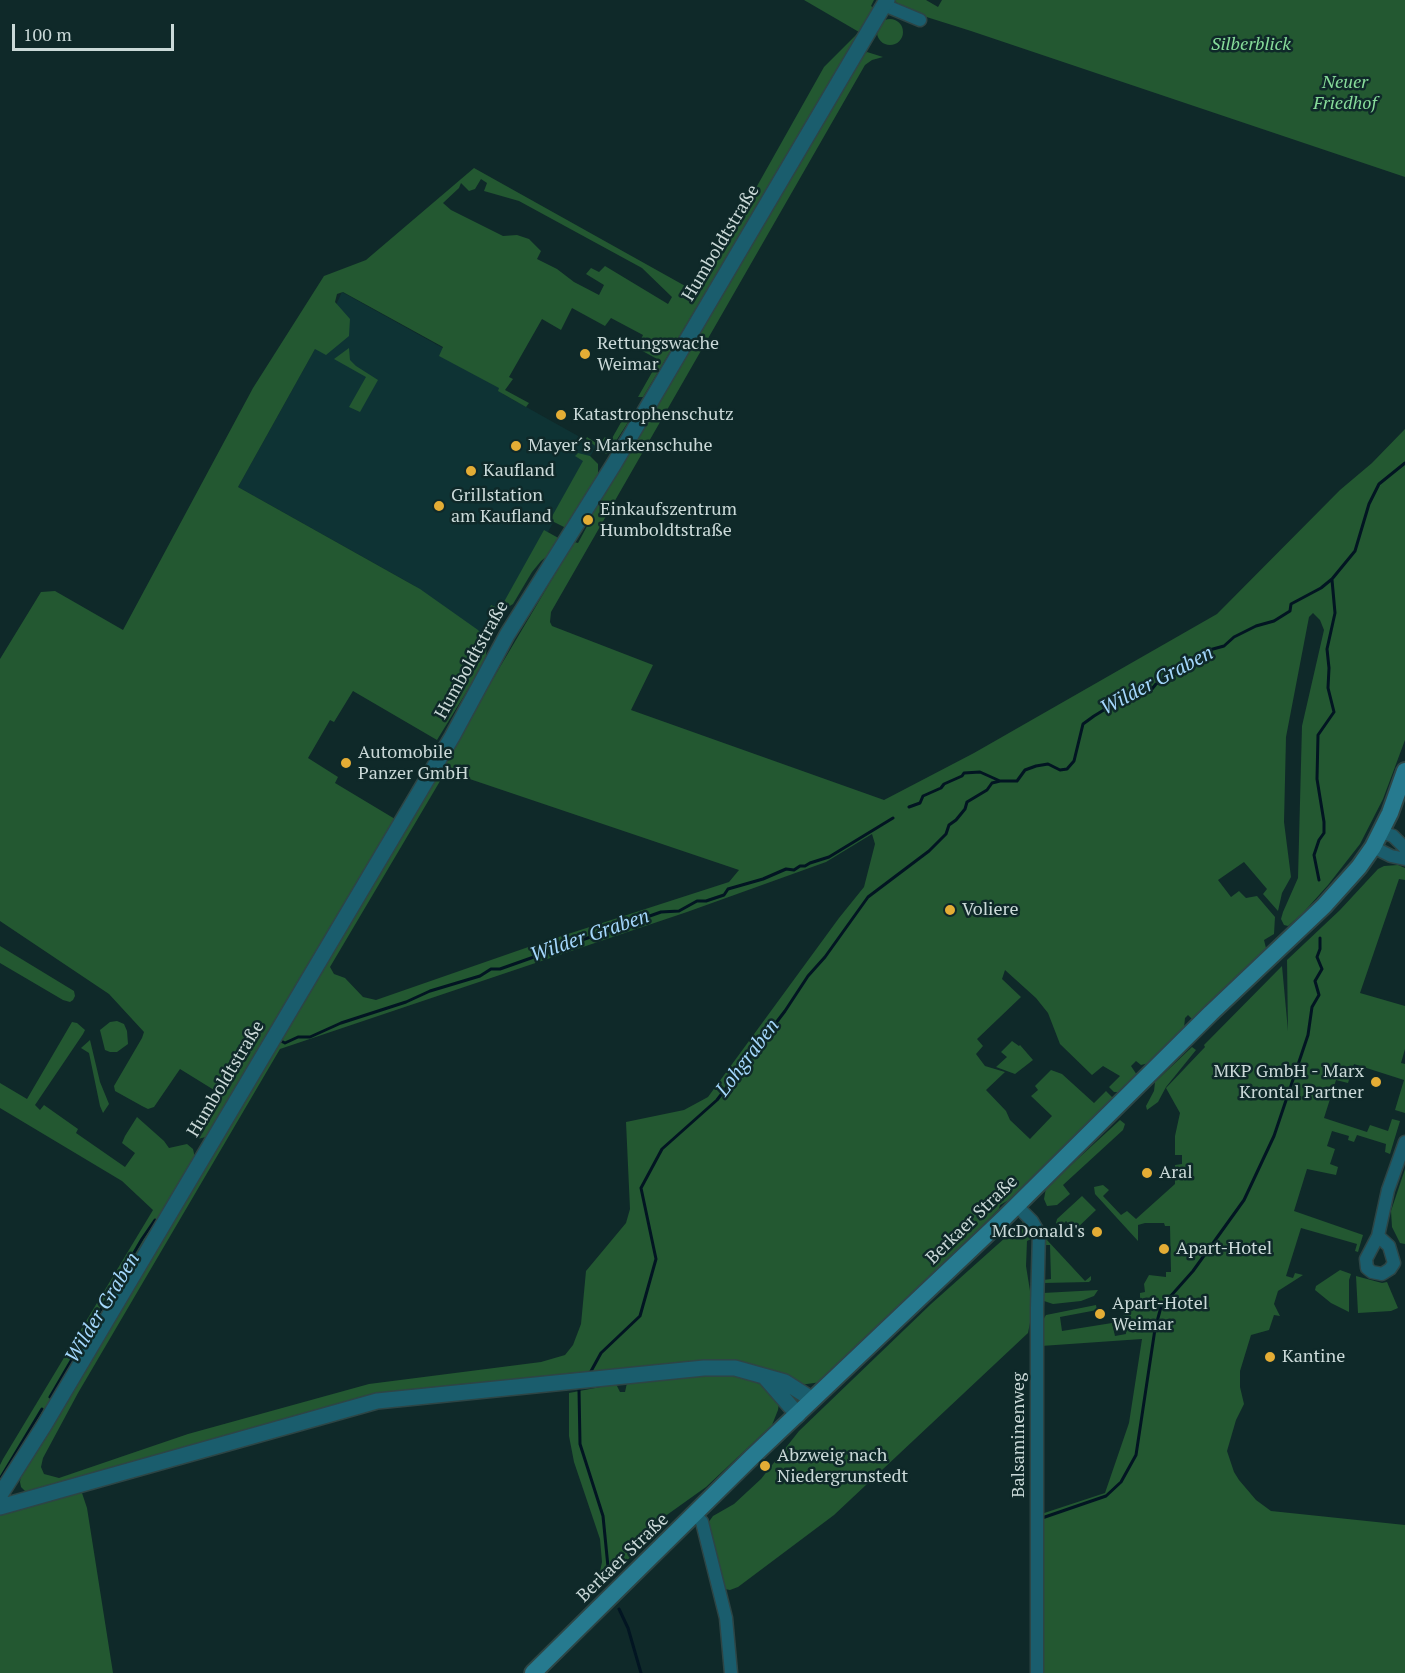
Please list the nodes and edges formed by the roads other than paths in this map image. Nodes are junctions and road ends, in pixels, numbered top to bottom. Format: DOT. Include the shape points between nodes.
graph roads {
  1 [pos="886,3"];
  2 [pos="920,20"];
  3 [pos="1405,771"];
  4 [pos="1382,832"];
  5 [pos="1373,847"];
  6 [pos="1405,848"];
  7 [pos="1405,859"];
  8 [pos="1405,1142"];
  9 [pos="1016,1205"];
  10 [pos="1378,1236"];
  11 [pos="764,1376"];
  12 [pos="813,1400"];
  13 [pos="798,1415"];
  14 [pos="0,1495"];
  15 [pos="0,1507"];
  16 [pos="695,1514"];
  17 [pos="533,1673"];
  18 [pos="731,1673"];
  19 [pos="1037,1673"];
  1 -- 2 [label="street"];
  1 -- 14 [label="street, Humboldtstraße" via="614,464 507,635 452,737"];
  3 -- 4 [label="main road, Berkaer Straße"];
  4 -- 5 [label="main road, Berkaer Straße"];
  4 -- 6 [label="street"];
  5 -- 7 [label="street"];
  5 -- 9 [label="main road, Berkaer Straße" via="1319,912"];
  8 -- 10 [label="street" via="1388,1190"];
  9 -- 12 [label="main road, Berkaer Straße"];
  9 -- 19 [label="street, Balsaminenweg" via="1039,1233"];
  11 -- 12 [label="street" via="792,1385"];
  11 -- 13 [label="street"];
  11 -- 15 [label="street" via="735,1368 704,1368 377,1401"];
  12 -- 13 [label="main road, Berkaer Straße"];
  13 -- 16 [label="main road, Berkaer Straße"];
  16 -- 17 [label="main road, Berkaer Straße"];
  16 -- 18 [label="street" via="702,1522 726,1618"];
}
